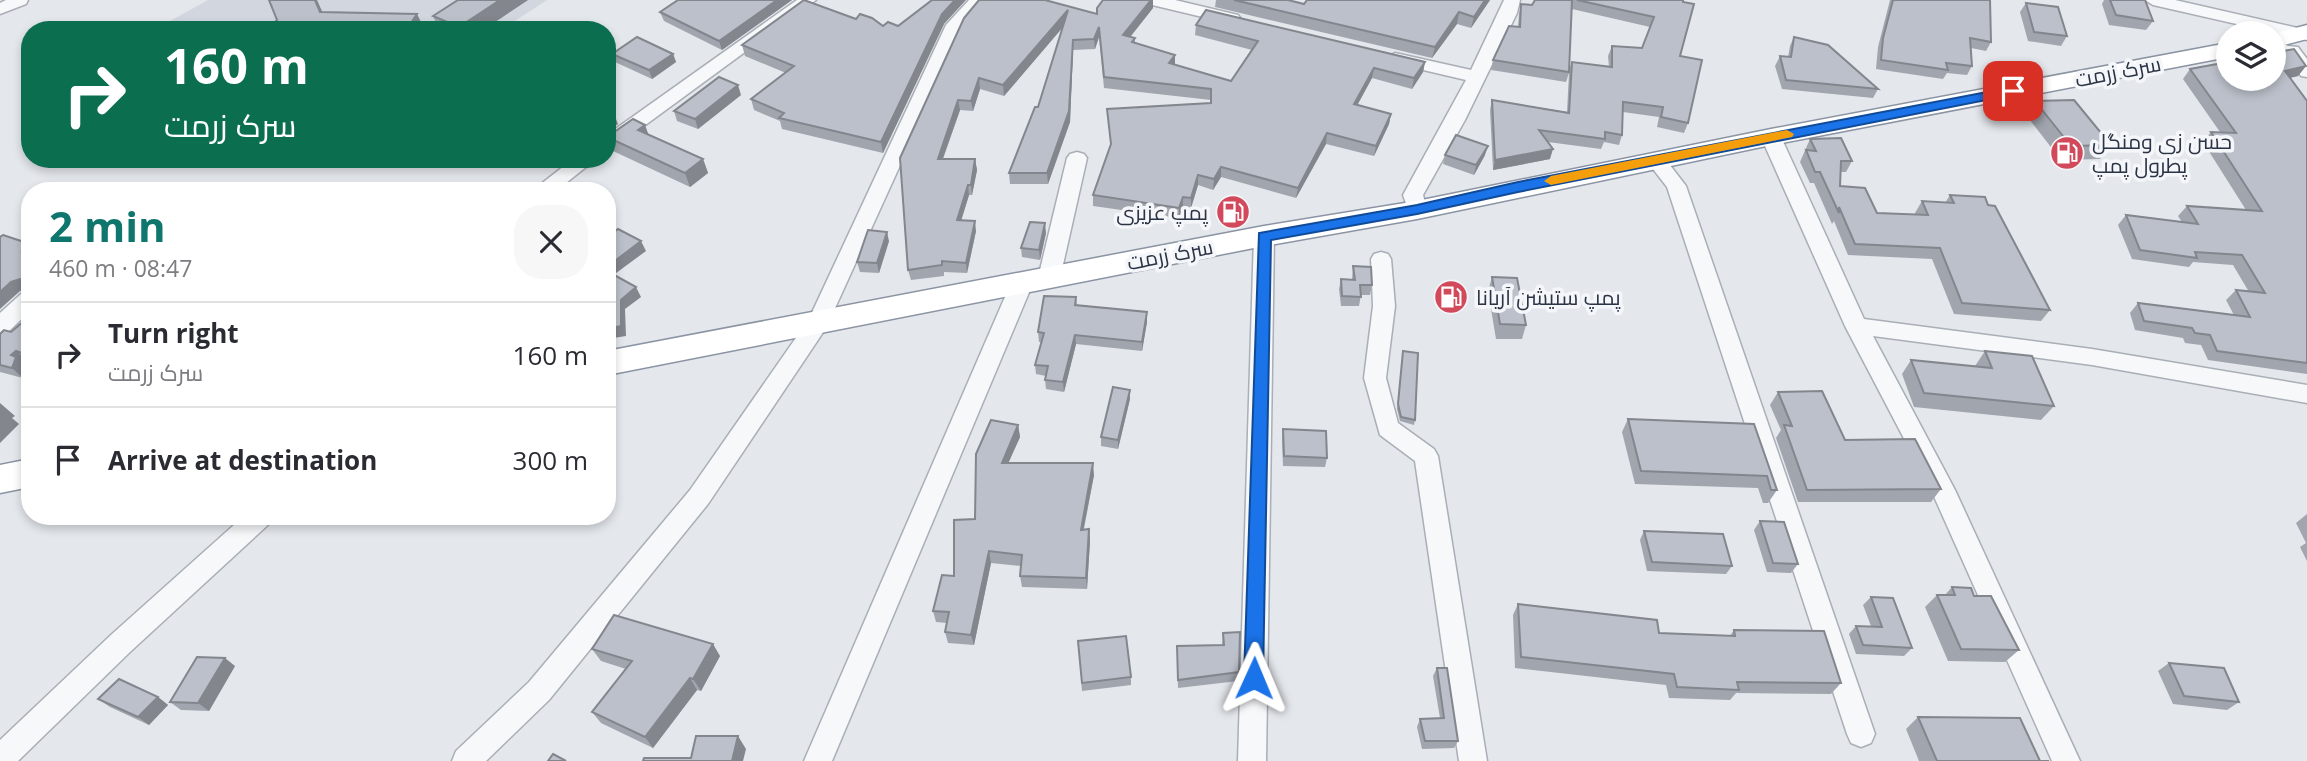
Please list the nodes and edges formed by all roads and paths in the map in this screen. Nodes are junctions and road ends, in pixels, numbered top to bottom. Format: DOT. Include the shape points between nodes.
graph roads {
  1 [pos="20,0"];
  2 [pos="808,0"];
  3 [pos="978,0"];
  4 [pos="1154,0"];
  5 [pos="1512,0"];
  6 [pos="2153,0"];
  7 [pos="0,9"];
  8 [pos="1248,22"];
  9 [pos="2304,33"];
  10 [pos="2286,38"];
  11 [pos="2286,51"];
  12 [pos="2216,52"];
  13 [pos="1383,55"];
  14 [pos="2307,72"];
  15 [pos="1477,77"];
  16 [pos="1771,137"];
  17 [pos="616,138"];
  18 [pos="1077,158"];
  19 [pos="1656,160"];
  20 [pos="574,168"];
  21 [pos="554,182"];
  22 [pos="1417,210"];
  23 [pos="1264,236"];
  24 [pos="1381,259"];
  25 [pos="1049,278"];
  26 [pos="1021,283"];
  27 [pos="21,306"];
  28 [pos="818,322"];
  29 [pos="0,326"];
  30 [pos="1856,326"];
  31 [pos="616,361"];
  32 [pos="2307,394"];
  33 [pos="21,475"];
  34 [pos="0,479"];
  35 [pos="251,525"];
  36 [pos="1861,734"];
  37 [pos="0,759"];
  38 [pos="466,761"];
  39 [pos="818,761"];
  40 [pos="1252,761"];
  41 [pos="1473,761"];
  42 [pos="2066,761"];
  1 -- 7 [label="street"];
  2 -- 17 [label="street"];
  3 -- 28 [label="street" via="955,25"];
  4 -- 8 [label="street"];
  5 -- 15 [label="street"];
  6 -- 9 [label="street"];
  9 -- 10 [label="highway"];
  11 -- 14 [label="street" via="2292,51"];
  12 -- 16 [label="highway, سرک زرمت"];
  13 -- 15 [label="street"];
  15 -- 22 [label="street" via="1413,195"];
  16 -- 19 [label="highway, سرک زرمت"];
  16 -- 30 [label="street"];
  18 -- 25 [label="street"];
  19 -- 22 [label="highway, سرک زرمت"];
  19 -- 36 [label="street" via="1676,186"];
  20 -- 21 [label="street"];
  22 -- 23 [label="highway, سرک زرمت"];
  23 -- 25 [label="highway, سرک زرمت"];
  23 -- 40 [label="street"];
  24 -- 41 [label="street" via="1384,306 1375,378 1388,428 1426,456"];
  25 -- 26 [label="highway, سرک زرمت"];
  26 -- 28 [label="highway, سرک زرمت"];
  26 -- 39 [label="street"];
  27 -- 29 [label="street"];
  28 -- 31 [label="highway, سرک زرمت"];
  28 -- 38 [label="street" via="699,497 539,691"];
  30 -- 32 [label="street" via="2092,357"];
  30 -- 42 [label="street" via="1943,490"];
  33 -- 34 [label="highway"];
  35 -- 37 [label="street"];
}
